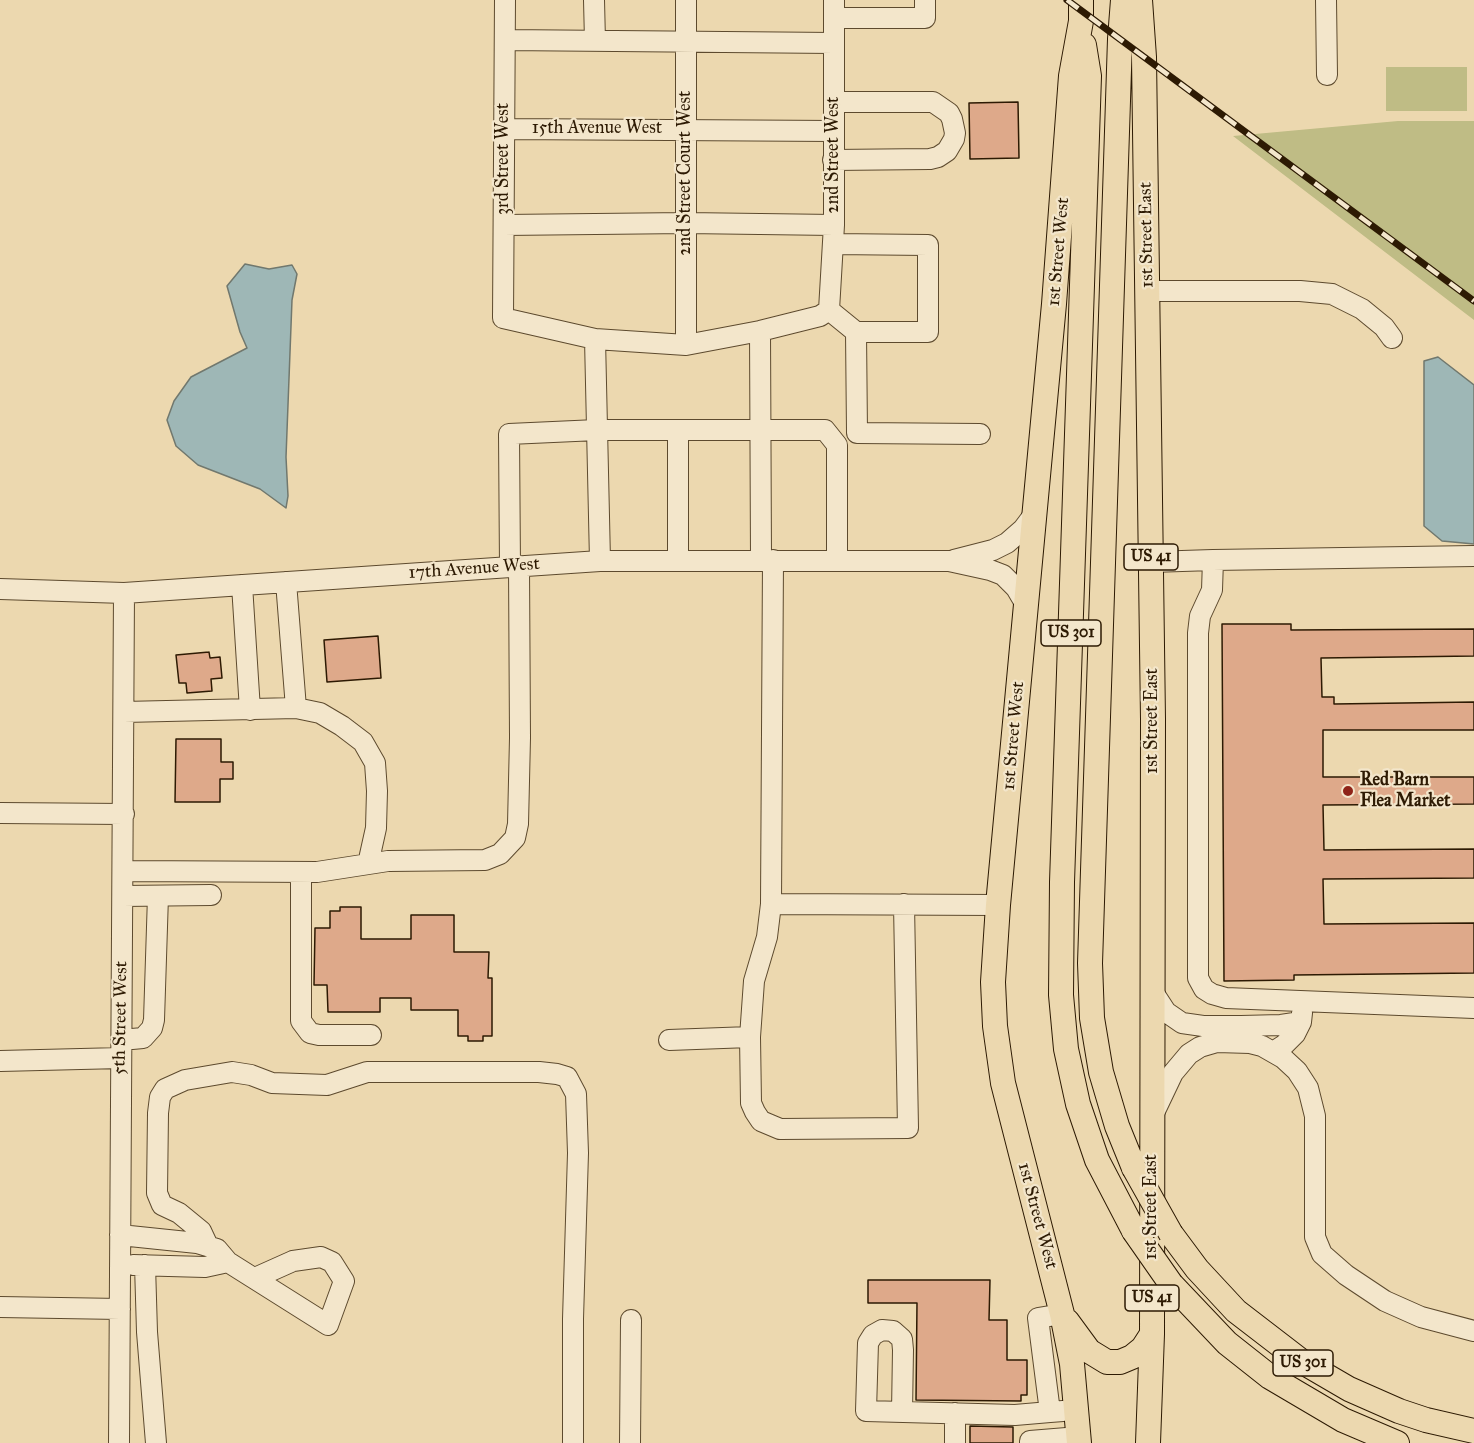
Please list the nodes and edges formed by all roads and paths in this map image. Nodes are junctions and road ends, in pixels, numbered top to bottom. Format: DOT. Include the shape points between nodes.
graph roads {
  1 [pos="505,0"];
  2 [pos="594,0"];
  3 [pos="686,0"];
  4 [pos="926,0"];
  5 [pos="1123,0"];
  6 [pos="1140,0"];
  7 [pos="1326,0"];
  8 [pos="834,9"];
  9 [pos="1081,11"];
  10 [pos="504,40"];
  11 [pos="595,41"];
  12 [pos="686,41"];
  13 [pos="834,43"];
  14 [pos="1327,75"];
  15 [pos="834,102"];
  16 [pos="504,129"];
  17 [pos="686,129"];
  18 [pos="834,131"];
  19 [pos="833,160"];
  20 [pos="686,223"];
  21 [pos="504,225"];
  22 [pos="834,235"];
  23 [pos="1147,291"];
  24 [pos="829,310"];
  25 [pos="760,331"];
  26 [pos="856,332"];
  27 [pos="1392,338"];
  28 [pos="595,339"];
  29 [pos="686,345"];
  30 [pos="597,430"];
  31 [pos="678,430"];
  32 [pos="761,430"];
  33 [pos="857,433"];
  34 [pos="980,434"];
  35 [pos="837,445"];
  36 [pos="1035,513"];
  37 [pos="1474,556"];
  38 [pos="767,559"];
  39 [pos="678,560"];
  40 [pos="837,560"];
  41 [pos="1213,560"];
  42 [pos="600,561"];
  43 [pos="949,561"];
  44 [pos="1151,562"];
  45 [pos="514,566"];
  46 [pos="286,582"];
  47 [pos="242,585"];
  48 [pos="0,589"];
  49 [pos="124,593"];
  50 [pos="1026,605"];
  51 [pos="296,708"];
  52 [pos="250,710"];
  53 [pos="124,712"];
  54 [pos="0,813"];
  55 [pos="124,814"];
  56 [pos="368,864"];
  57 [pos="123,872"];
  58 [pos="301,873"];
  59 [pos="211,895"];
  60 [pos="123,896"];
  61 [pos="158,896"];
  62 [pos="771,904"];
  63 [pos="904,904"];
  64 [pos="998,904"];
  65 [pos="1153,992"];
  66 [pos="1303,1000"];
  67 [pos="1474,1008"];
  68 [pos="1301,1022"];
  69 [pos="371,1035"];
  70 [pos="750,1037"];
  71 [pos="669,1040"];
  72 [pos="121,1049"];
  73 [pos="1273,1052"];
  74 [pos="0,1061"];
  75 [pos="1153,1115"];
  76 [pos="120,1235"];
  77 [pos="208,1246"];
  78 [pos="228,1262"];
  79 [pos="120,1264"];
  80 [pos="145,1265"];
  81 [pos="255,1278"];
  82 [pos="0,1307"];
  83 [pos="120,1309"];
  84 [pos="1062,1314"];
  85 [pos="631,1320"];
  86 [pos="1474,1331"];
  87 [pos="1152,1334"];
  88 [pos="1077,1410"];
  89 [pos="902,1412"];
  90 [pos="1050,1412"];
  91 [pos="956,1413"];
  92 [pos="1474,1431"];
  93 [pos="1079,1440"];
  94 [pos="119,1443"];
  95 [pos="156,1443"];
  96 [pos="573,1443"];
  97 [pos="630,1443"];
  98 [pos="955,1443"];
  99 [pos="1030,1443"];
  100 [pos="1148,1443"];
  101 [pos="1397,1443"];
  1 -- 10 [label="street, 3rd Street West"];
  2 -- 11 [label="street"];
  3 -- 12 [label="street, 2nd Street Court West"];
  4 -- 8 [label="street" via="926,18"];
  5 -- 92 [label="main road, US 301, bridge" via="1090,963 1092,1018 1101,1072 1134,1168 1171,1234 1236,1311 1300,1361 1349,1389 1399,1412"];
  6 -- 23 [label="main road, 1st Street East / US 41"];
  7 -- 14 [label="street"];
  8 -- 13 [label="street, 2nd Street West"];
  9 -- 36 [label="main road, 1st Street West" via="1071,76"];
  9 -- 101 [label="main road, 1st Street West / US 301, bridge" via="1089,76 1061,994 1066,1049 1078,1104 1097,1160 1134,1231 1171,1284 1227,1343 1270,1377 1335,1416"];
  10 -- 11 [label="street"];
  10 -- 16 [label="street, 3rd Street West"];
  11 -- 12 [label="street"];
  12 -- 13 [label="street"];
  12 -- 17 [label="street, 2nd Street Court West"];
  13 -- 15 [label="street, 2nd Street West"];
  15 -- 18 [label="street, 2nd Street West"];
  15 -- 19 [label="street" via="933,102 949,113 954,139 946,151 930,159"];
  16 -- 17 [label="street, 15th Avenue West"];
  16 -- 21 [label="street, 3rd Street West"];
  17 -- 18 [label="street, 15th Avenue West"];
  17 -- 20 [label="street, 2nd Street Court West"];
  18 -- 19 [label="street, 2nd Street West"];
  19 -- 22 [label="street, 2nd Street West"];
  20 -- 21 [label="street"];
  20 -- 22 [label="street"];
  20 -- 29 [label="street, 2nd Street Court West"];
  21 -- 28 [label="street, 3rd Street West" via="503,318"];
  22 -- 24 [label="street, 2nd Street West"];
  22 -- 26 [label="street" via="928,244 928,332"];
  23 -- 27 [label="street" via="1332,294 1362,309"];
  23 -- 44 [label="main road, 1st Street East / US 41"];
  24 -- 25 [label="street" via="820,316"];
  24 -- 26 [label="street"];
  25 -- 29 [label="street"];
  25 -- 32 [label="street"];
  26 -- 33 [label="street"];
  28 -- 29 [label="street"];
  28 -- 30 [label="street"];
  30 -- 31 [label="street"];
  30 -- 42 [label="street"];
  30 -- 45 [label="street" via="509,434"];
  31 -- 32 [label="street"];
  31 -- 39 [label="street"];
  32 -- 35 [label="street" via="825,430"];
  32 -- 38 [label="street"];
  33 -- 34 [label="street"];
  33 -- 35 [label="street"];
  35 -- 40 [label="street"];
  36 -- 43 [label="street, 17th Avenue West" via="1016,536 1000,546"];
  36 -- 50 [label="main road, 1st Street West"];
  37 -- 41 [label="street"];
  38 -- 39 [label="street, 17th Avenue West"];
  38 -- 40 [label="street, 17th Avenue West"];
  38 -- 62 [label="street"];
  39 -- 42 [label="street, 17th Avenue West"];
  40 -- 43 [label="street, 17th Avenue West"];
  41 -- 44 [label="street"];
  41 -- 66 [label="street" via="1212,590 1200,616 1198,633 1198,978 1204,989 1226,998"];
  42 -- 45 [label="street, 17th Avenue West"];
  43 -- 50 [label="street, 17th Avenue West" via="1003,575"];
  44 -- 65 [label="main road, 1st Street East / US 41"];
  45 -- 46 [label="street, 17th Avenue West"];
  45 -- 56 [label="street" via="520,738 515,838 500,854 485,860"];
  46 -- 47 [label="street, 17th Avenue West"];
  46 -- 51 [label="street"];
  47 -- 49 [label="street, 17th Avenue West"];
  47 -- 52 [label="street"];
  48 -- 49 [label="street, 17th Avenue West"];
  49 -- 53 [label="street, 5th Street West"];
  50 -- 64 [label="main road, 1st Street West"];
  51 -- 52 [label="street"];
  51 -- 56 [label="street" via="320,713 342,726 363,742 375,763 376,828"];
  52 -- 53 [label="street"];
  53 -- 55 [label="street, 5th Street West"];
  54 -- 55 [label="street"];
  55 -- 57 [label="street, 5th Street West"];
  56 -- 58 [label="street"];
  57 -- 58 [label="street"];
  57 -- 60 [label="street, 5th Street West"];
  58 -- 69 [label="street" via="301,1021 310,1033 319,1035"];
  59 -- 61 [label="street"];
  60 -- 61 [label="street"];
  60 -- 72 [label="street, 5th Street West"];
  61 -- 72 [label="street" via="154,1020 143,1038"];
  62 -- 63 [label="street"];
  62 -- 70 [label="street" via="767,937 754,981"];
  63 -- 64 [label="street"];
  63 -- 70 [label="street" via="908,1128 780,1129 761,1121 751,1103"];
  64 -- 84 [label="main road, 1st Street West" via="993,982 998,1056"];
  65 -- 68 [label="street" via="1166,1012 1182,1023 1241,1026"];
  65 -- 75 [label="main road, 1st Street East / US 41"];
  66 -- 67 [label="street"];
  66 -- 68 [label="street"];
  68 -- 73 [label="street" via="1284,1046"];
  70 -- 71 [label="street"];
  72 -- 74 [label="street"];
  72 -- 76 [label="street, 5th Street West"];
  73 -- 75 [label="street" via="1250,1043 1217,1042 1200,1047 1173,1073"];
  73 -- 86 [label="street" via="1297,1071 1308,1088 1315,1116 1315,1237 1322,1254 1385,1301 1421,1317"];
  75 -- 87 [label="main road, 1st Street East / US 41"];
  76 -- 77 [label="street"];
  76 -- 79 [label="street, 5th Street West"];
  77 -- 78 [label="street" via="218,1249"];
  77 -- 96 [label="street" via="201,1231 162,1205 157,1192 158,1113 165,1089 185,1080 232,1072 273,1083 327,1085 367,1072 539,1072 567,1077 576,1094 578,1153"];
  78 -- 80 [label="street" via="205,1267"];
  78 -- 81 [label="street"];
  79 -- 80 [label="street"];
  79 -- 83 [label="street, 5th Street West"];
  80 -- 95 [label="street"];
  82 -- 83 [label="street"];
  83 -- 94 [label="street, 5th Street West"];
  84 -- 87 [label="main road" via="1089,1351 1107,1362 1131,1357"];
  84 -- 88 [label="main road, 1st Street West"];
  84 -- 90 [label="street" via="1038,1318"];
  85 -- 97 [label="street"];
  87 -- 100 [label="main road, 1st Street East / US 41"];
  88 -- 90 [label="street"];
  88 -- 93 [label="main road, 1st Street West"];
  89 -- 91 [label="street"];
  90 -- 91 [label="street"];
  91 -- 98 [label="street"];
  93 -- 99 [label="street"];
}
